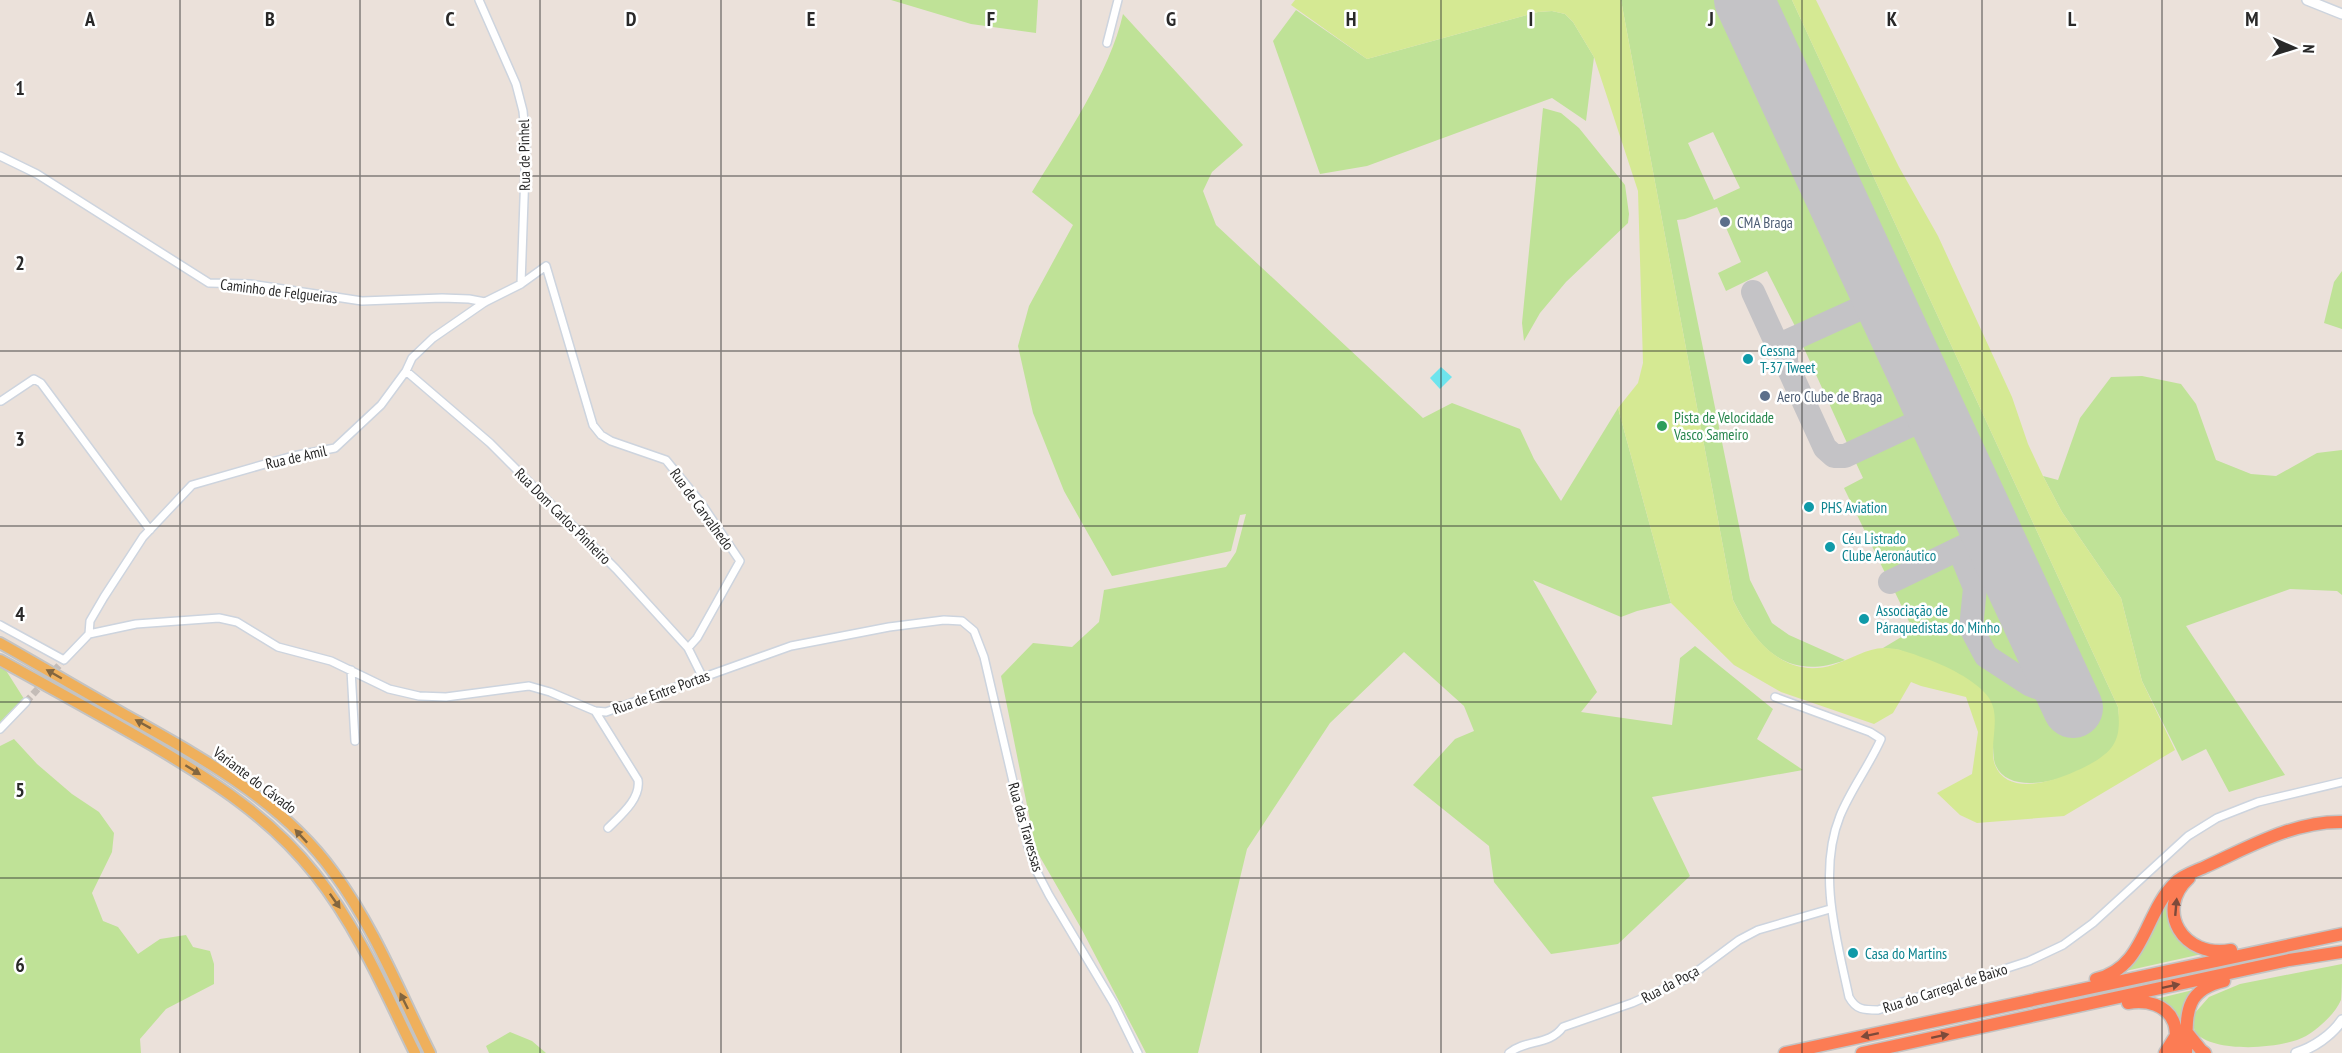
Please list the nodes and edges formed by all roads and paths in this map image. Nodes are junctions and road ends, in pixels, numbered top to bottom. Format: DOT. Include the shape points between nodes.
graph roads {
  1 [pos="479,0"];
  2 [pos="1118,0"];
  3 [pos="2307,0"];
  4 [pos="2342,14"];
  5 [pos="1107,43"];
  6 [pos="0,156"];
  7 [pos="546,266"];
  8 [pos="521,284"];
  9 [pos="486,302"];
  10 [pos="406,371"];
  11 [pos="1,401"];
  12 [pos="150,530"];
  13 [pos="962,621"];
  14 [pos="0,624"];
  15 [pos="89,634"];
  16 [pos="0,643"];
  17 [pos="688,648"];
  18 [pos="0,660"];
  19 [pos="351,670"];
  20 [pos="703,678"];
  21 [pos="1775,697"];
  22 [pos="26,702"];
  23 [pos="595,711"];
  24 [pos="0,729"];
  25 [pos="356,741"];
  26 [pos="2342,783"];
  27 [pos="2342,822"];
  28 [pos="608,828"];
  29 [pos="2196,872"];
  30 [pos="1830,909"];
  31 [pos="2342,934"];
  32 [pos="2309,940"];
  33 [pos="2342,952"];
  34 [pos="2289,960"];
  35 [pos="2050,996"];
  36 [pos="2073,1008"];
  37 [pos="2342,1020"];
  38 [pos="2180,1033"];
  39 [pos="415,1053"];
  40 [pos="430,1053"];
  41 [pos="1138,1053"];
  42 [pos="1509,1053"];
  43 [pos="1785,1053"];
  44 [pos="1862,1053"];
  45 [pos="2165,1053"];
  46 [pos="2176,1053"];
  47 [pos="2186,1053"];
  48 [pos="2205,1053"];
  49 [pos="2296,1053"];
  1 -- 8 [label="street, Rua de Pinhel" via="516,84 523,111 526,143"];
  2 -- 5 [label="street"];
  3 -- 4 [label="street"];
  6 -- 9 [label="street, Caminho de Felgueiras" via="46,179 209,283 250,284 362,301 442,298"];
  7 -- 8 [label="street, Rua de Amil"];
  7 -- 17 [label="street, Rua de Carvalhedo" via="593,425 611,441 666,459 740,561"];
  8 -- 9 [label="street, Rua de Amil"];
  9 -- 10 [label="street, Rua de Amil" via="433,338 412,358"];
  10 -- 12 [label="street, Rua de Amil" via="381,405 335,448 192,485"];
  10 -- 17 [label="street, Rua Dom Carlos Pinheiro" via="490,442"];
  11 -- 12 [label="street" via="34,379 41,383"];
  12 -- 15 [label="street, Rua de Amil" via="104,597 90,621"];
  13 -- 20 [label="street, Rua de Entre Portas" via="889,627 791,646"];
  13 -- 41 [label="street, Rua das Travessas" via="974,631 984,657 1037,872"];
  14 -- 15 [label="street" via="64,660"];
  15 -- 19 [label="street, Rua de Entre Portas" via="136,624 219,618 237,622 278,647"];
  40 -- 16 [label="main road, Variante do Cávado, one-way" via="366,924 334,872 296,830 200,757"];
  17 -- 20 [label="street, Rua Dom Carlos Pinheiro"];
  18 -- 39 [label="main road, Variante do Cávado, one-way" via="194,770 247,805 281,836 315,873 360,941"];
  19 -- 23 [label="street, Rua de Entre Portas" via="388,689 419,696 479,694 529,686"];
  19 -- 25 [label="street"];
  20 -- 23 [label="street, Rua de Entre Portas" via="622,708"];
  21 -- 30 [label="street, Rua do Carregal de Baixo" via="1881,739 1839,818 1830,863"];
  22 -- 24 [label="street"];
  23 -- 28 [label="street" via="638,780 639,788 626,810"];
  26 -- 30 [label="street, Rua do Carregal de Baixo" via="2258,801 2217,818 2188,836 2093,923 2063,945 2030,961 1878,1011 1863,1011 1849,997"];
  27 -- 29 [label="highway" via="2270,837"];
  32 -- 29 [label="highway, one-way" via="2219,952 2200,949 2184,938 2175,921 2175,902 2182,884"];
  29 -- 35 [label="highway" via="2176,881 2160,900 2143,940 2127,963 2105,977"];
  30 -- 42 [label="street, Rua da Poça" via="1758,930 1688,978 1632,1004 1563,1027 1556,1036"];
  31 -- 32 [label="highway"];
  32 -- 35 [label="highway"];
  33 -- 34 [label="highway"];
  36 -- 34 [label="highway, one-way"];
  34 -- 38 [label="highway" via="2252,975 2214,983 2196,995"];
  35 -- 43 [label="highway, one-way"];
  36 -- 38 [label="highway" via="2143,1001 2162,1008"];
  44 -- 36 [label="highway, one-way"];
  37 -- 49 [label="street" via="2307,1050"];
  38 -- 45 [label="highway"];
  38 -- 46 [label="highway"];
  38 -- 47 [label="highway"];
  38 -- 48 [label="highway"];
}
